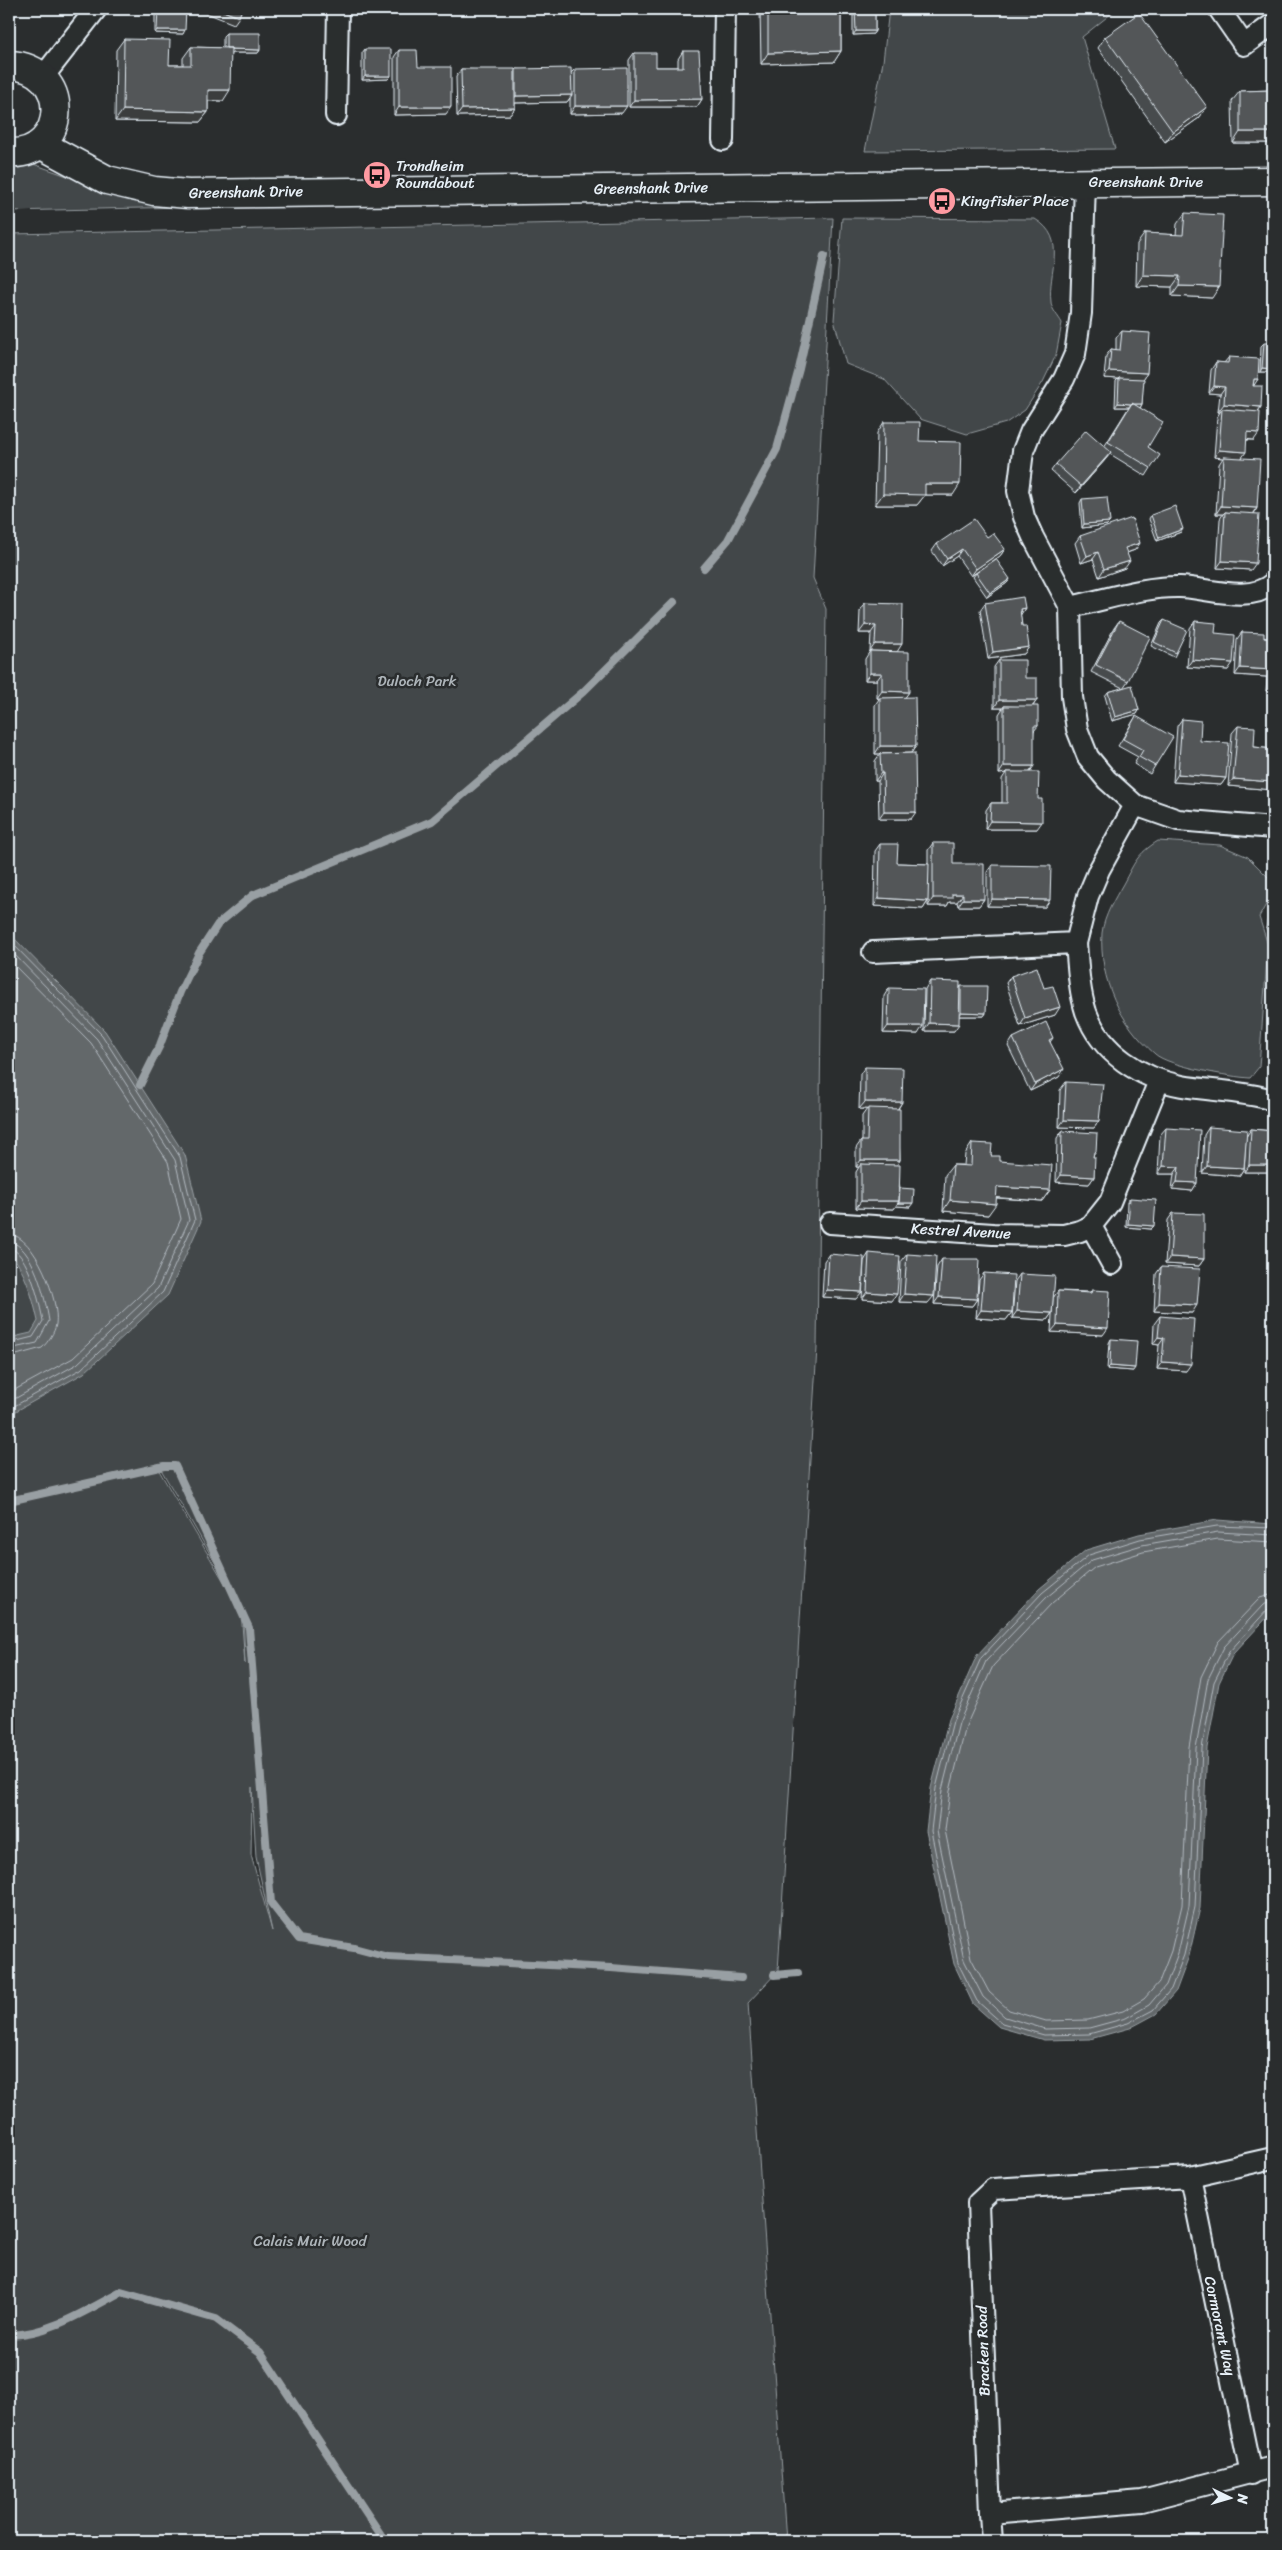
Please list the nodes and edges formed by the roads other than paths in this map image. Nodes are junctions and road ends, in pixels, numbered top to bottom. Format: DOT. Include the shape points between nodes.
graph roads {
  1 [pos="96,9"];
  2 [pos="338,9"];
  3 [pos="725,9"];
  4 [pos="1219,9"];
  5 [pos="1273,24"];
  6 [pos="9,65"];
  7 [pos="43,77"];
  8 [pos="336,115"];
  9 [pos="723,140"];
  10 [pos="40,144"];
  11 [pos="9,153"];
  12 [pos="1273,181"];
  13 [pos="1085,182"];
  14 [pos="1273,583"];
  15 [pos="1070,607"];
  16 [pos="1135,805"];
  17 [pos="1273,828"];
  18 [pos="1076,944"];
  19 [pos="873,952"];
  20 [pos="1160,1081"];
  21 [pos="1273,1100"];
  22 [pos="830,1223"];
  23 [pos="1091,1226"];
  24 [pos="1112,1264"];
  25 [pos="1273,2158"];
  26 [pos="1190,2177"];
  27 [pos="1273,2467"];
  28 [pos="1251,2474"];
  29 [pos="990,2514"];
  30 [pos="992,2541"];
  1 -- 7 [label="street"];
  2 -- 8 [label="street"];
  3 -- 9 [label="street"];
  4 -- 5 [label="street" via="1244,44"];
  6 -- 7 [label="street" via="32,70"];
  7 -- 10 [label="street" via="56,104 50,133"];
  10 -- 11 [label="street" via="29,151"];
  10 -- 13 [label="street, Greenshank Drive" via="107,180 154,191 188,194"];
  12 -- 13 [label="street, Greenshank Drive"];
  13 -- 15 [label="street" via="1080,313 1075,354 1064,379 1031,431 1023,451 1018,491 1024,517"];
  14 -- 15 [label="street" via="1268,588 1250,593 1160,588"];
  15 -- 16 [label="street" via="1072,697 1077,729 1088,757 1107,780"];
  16 -- 17 [label="street" via="1178,820"];
  16 -- 18 [label="street" via="1099,870 1088,896"];
  18 -- 19 [label="street"];
  18 -- 20 [label="street" via="1078,975 1086,1012 1100,1038 1124,1062 1141,1074"];
  20 -- 21 [label="street"];
  20 -- 23 [label="street" via="1110,1202"];
  22 -- 23 [label="street, Kestrel Avenue" via="1020,1235 1064,1235"];
  23 -- 24 [label="street"];
  25 -- 26 [label="street, Bracken Road"];
  26 -- 28 [label="street, Cormorant Way"];
  26 -- 29 [label="street, Bracken Road" via="993,2190 978,2203"];
  27 -- 28 [label="street"];
  28 -- 29 [label="street" via="1142,2500"];
  29 -- 30 [label="street"];
}
